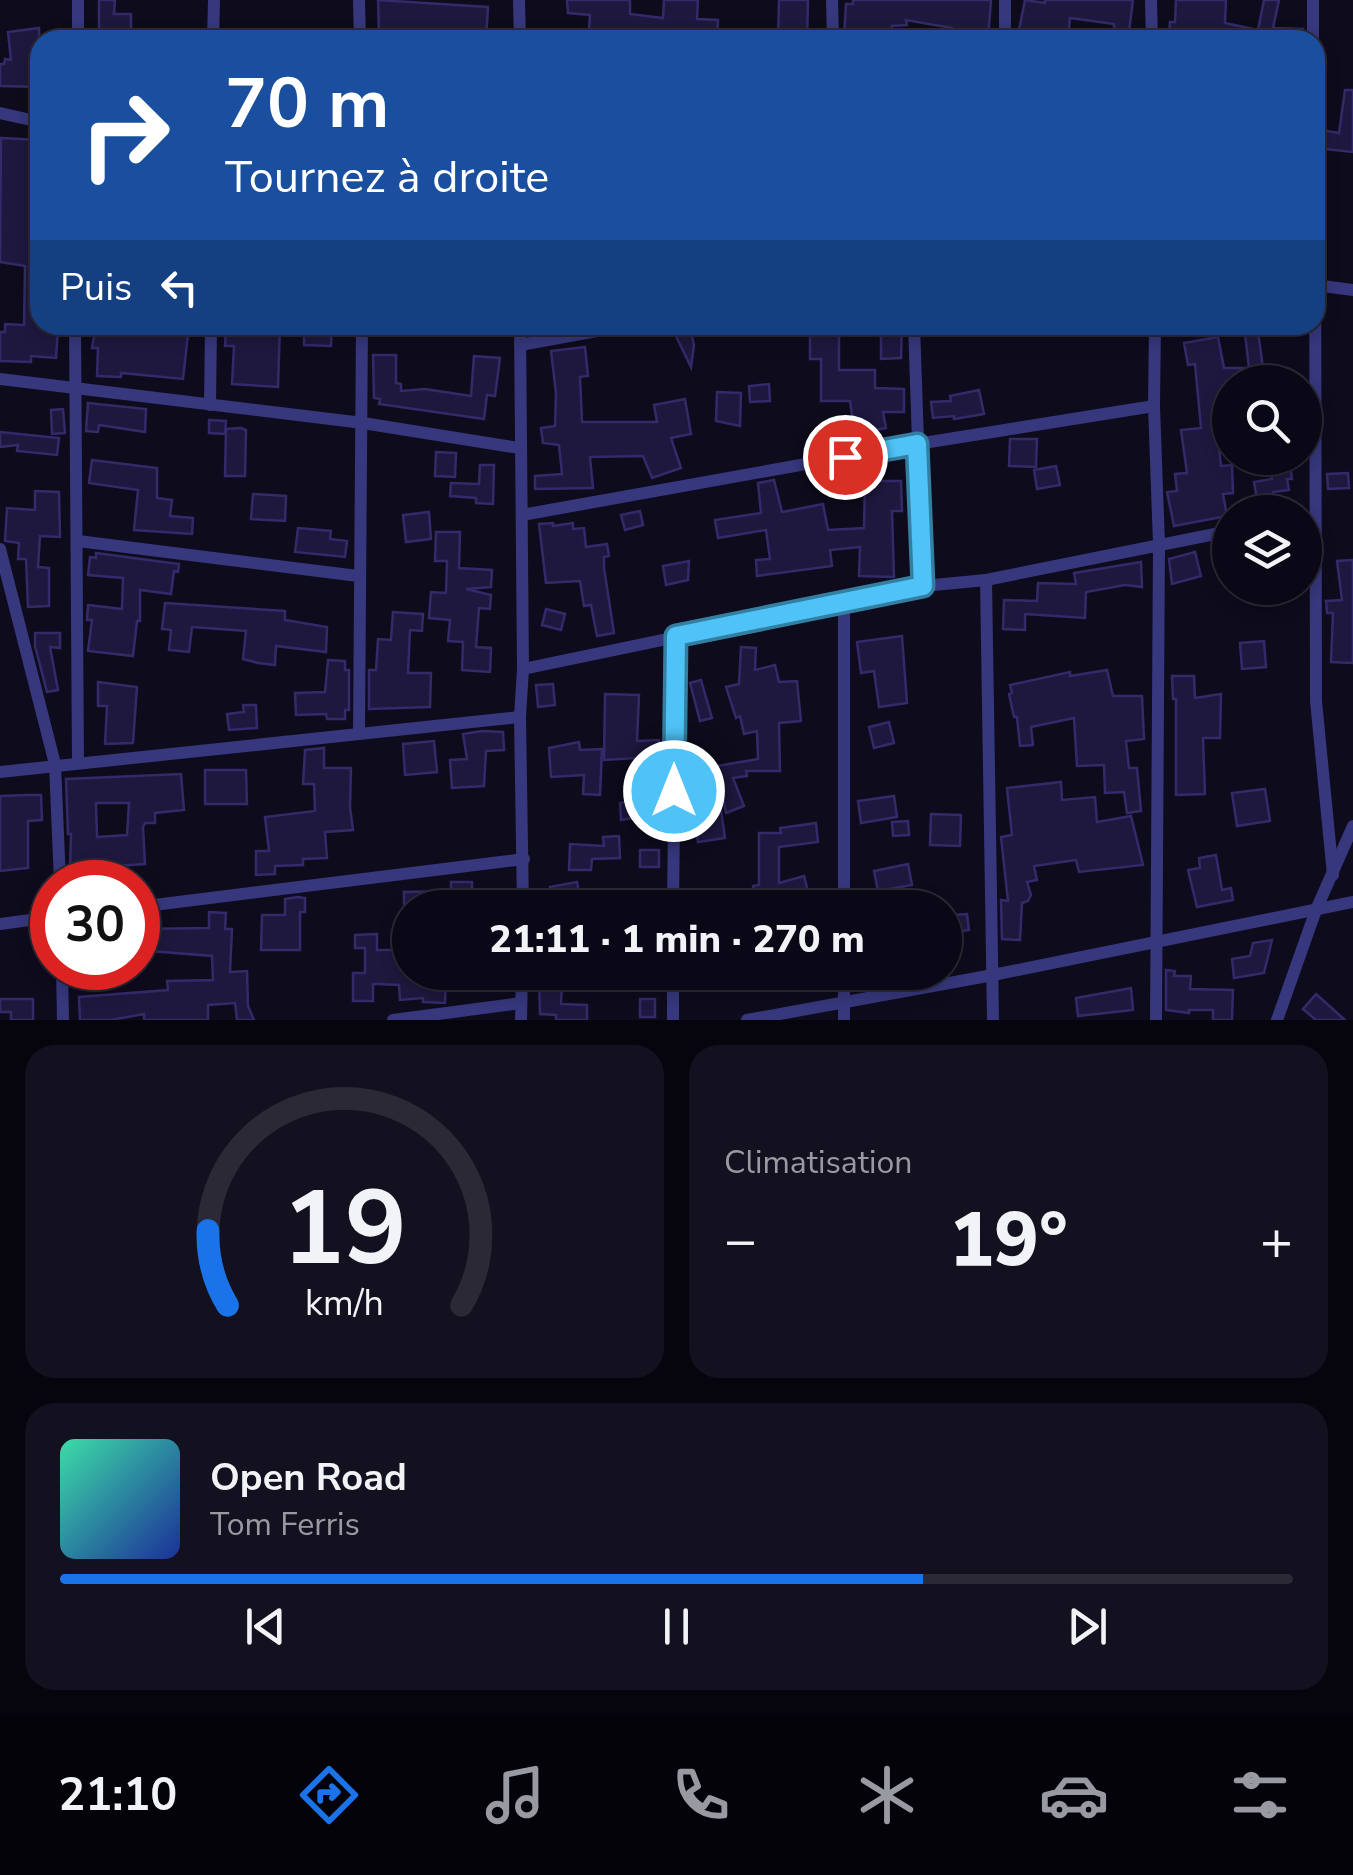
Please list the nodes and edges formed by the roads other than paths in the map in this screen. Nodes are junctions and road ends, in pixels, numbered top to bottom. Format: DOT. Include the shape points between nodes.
graph roads {
  1 [pos="78,0"];
  2 [pos="214,0"];
  3 [pos="360,0"];
  4 [pos="519,0"];
  5 [pos="832,0"];
  6 [pos="1004,0"];
  7 [pos="1151,0"];
  8 [pos="1312,0"];
  9 [pos="78,30"];
  10 [pos="214,30"];
  11 [pos="360,30"];
  12 [pos="520,30"];
  13 [pos="834,30"];
  14 [pos="1005,30"];
  15 [pos="1152,30"];
  16 [pos="1313,30"];
  17 [pos="0,113"];
  18 [pos="30,120"];
  19 [pos="1325,286"];
  20 [pos="1353,290"];
  21 [pos="75,335"];
  22 [pos="211,335"];
  23 [pos="362,335"];
  24 [pos="520,335"];
  25 [pos="575,335"];
  26 [pos="914,335"];
  27 [pos="1155,335"];
  28 [pos="1315,335"];
  29 [pos="520,345"];
  30 [pos="0,379"];
  31 [pos="74,387"];
  32 [pos="210,405"];
  33 [pos="1154,406"];
  34 [pos="363,423"];
  35 [pos="917,444"];
  36 [pos="519,448"];
  37 [pos="1311,495"];
  38 [pos="522,515"];
  39 [pos="1212,534"];
  40 [pos="78,541"];
  41 [pos="1159,544"];
  42 [pos="0,549"];
  43 [pos="358,576"];
  44 [pos="986,580"];
  45 [pos="923,586"];
  46 [pos="844,603"];
  47 [pos="1313,605"];
  48 [pos="676,636"];
  49 [pos="522,669"];
  50 [pos="520,717"];
  51 [pos="359,732"];
  52 [pos="78,762"];
  53 [pos="54,764"];
  54 [pos="0,772"];
  55 [pos="1353,826"];
  56 [pos="524,859"];
  57 [pos="59,860"];
  58 [pos="1333,874"];
  59 [pos="523,890"];
  60 [pos="674,890"];
  61 [pos="844,890"];
  62 [pos="1353,902"];
  63 [pos="160,904"];
  64 [pos="1316,910"];
  65 [pos="30,920"];
  66 [pos="0,924"];
  67 [pos="1156,944"];
  68 [pos="993,976"];
  69 [pos="62,990"];
  70 [pos="521,990"];
  71 [pos="673,990"];
  72 [pos="844,990"];
  73 [pos="521,1004"];
  74 [pos="844,1004"];
  75 [pos="63,1020"];
  76 [pos="394,1020"];
  77 [pos="521,1020"];
  78 [pos="672,1020"];
  79 [pos="748,1020"];
  80 [pos="844,1020"];
  81 [pos="993,1020"];
  82 [pos="1156,1020"];
  83 [pos="1277,1020"];
  1 -- 9 [label="street"];
  2 -- 10 [label="street"];
  3 -- 11 [label="street"];
  4 -- 12 [label="street"];
  5 -- 13 [label="street"];
  6 -- 14 [label="street"];
  7 -- 15 [label="street"];
  8 -- 16 [label="street"];
  17 -- 18 [label="street"];
  19 -- 20 [label="street"];
  21 -- 31 [label="street"];
  22 -- 32 [label="street"];
  23 -- 34 [label="street"];
  24 -- 29 [label="street"];
  25 -- 29 [label="street"];
  26 -- 35 [label="street"];
  27 -- 33 [label="street"];
  28 -- 37 [label="street"];
  29 -- 36 [label="street"];
  30 -- 31 [label="street"];
  31 -- 32 [label="street"];
  31 -- 40 [label="street"];
  32 -- 34 [label="street"];
  33 -- 35 [label="street"];
  33 -- 41 [label="street"];
  34 -- 36 [label="street"];
  34 -- 43 [label="street"];
  35 -- 38 [label="street"];
  35 -- 45 [label="street"];
  36 -- 38 [label="street"];
  38 -- 49 [label="street"];
  39 -- 41 [label="street"];
  40 -- 43 [label="street"];
  40 -- 52 [label="street"];
  41 -- 44 [label="street"];
  41 -- 67 [label="street"];
  42 -- 53 [label="street"];
  43 -- 51 [label="street"];
  44 -- 45 [label="street"];
  44 -- 68 [label="street"];
  45 -- 46 [label="street"];
  46 -- 48 [label="street"];
  46 -- 61 [label="street"];
  47 -- 58 [label="street"];
  48 -- 49 [label="street"];
  48 -- 60 [label="street"];
  49 -- 50 [label="street"];
  50 -- 51 [label="street"];
  50 -- 56 [label="street"];
  51 -- 52 [label="street"];
  52 -- 53 [label="street"];
  53 -- 54 [label="street"];
  53 -- 57 [label="street"];
  55 -- 58 [label="street"];
  56 -- 59 [label="street"];
  56 -- 63 [label="street"];
  58 -- 64 [label="street"];
  62 -- 64 [label="street"];
  64 -- 67 [label="street"];
  64 -- 83 [label="street"];
  65 -- 66 [label="street"];
  67 -- 68 [label="street"];
  67 -- 82 [label="street"];
  68 -- 74 [label="street"];
  68 -- 81 [label="street"];
  69 -- 75 [label="street"];
  70 -- 73 [label="street"];
  71 -- 78 [label="street"];
  72 -- 74 [label="street"];
  73 -- 76 [label="street"];
  73 -- 77 [label="street"];
  74 -- 79 [label="street"];
  74 -- 80 [label="street"];
}
